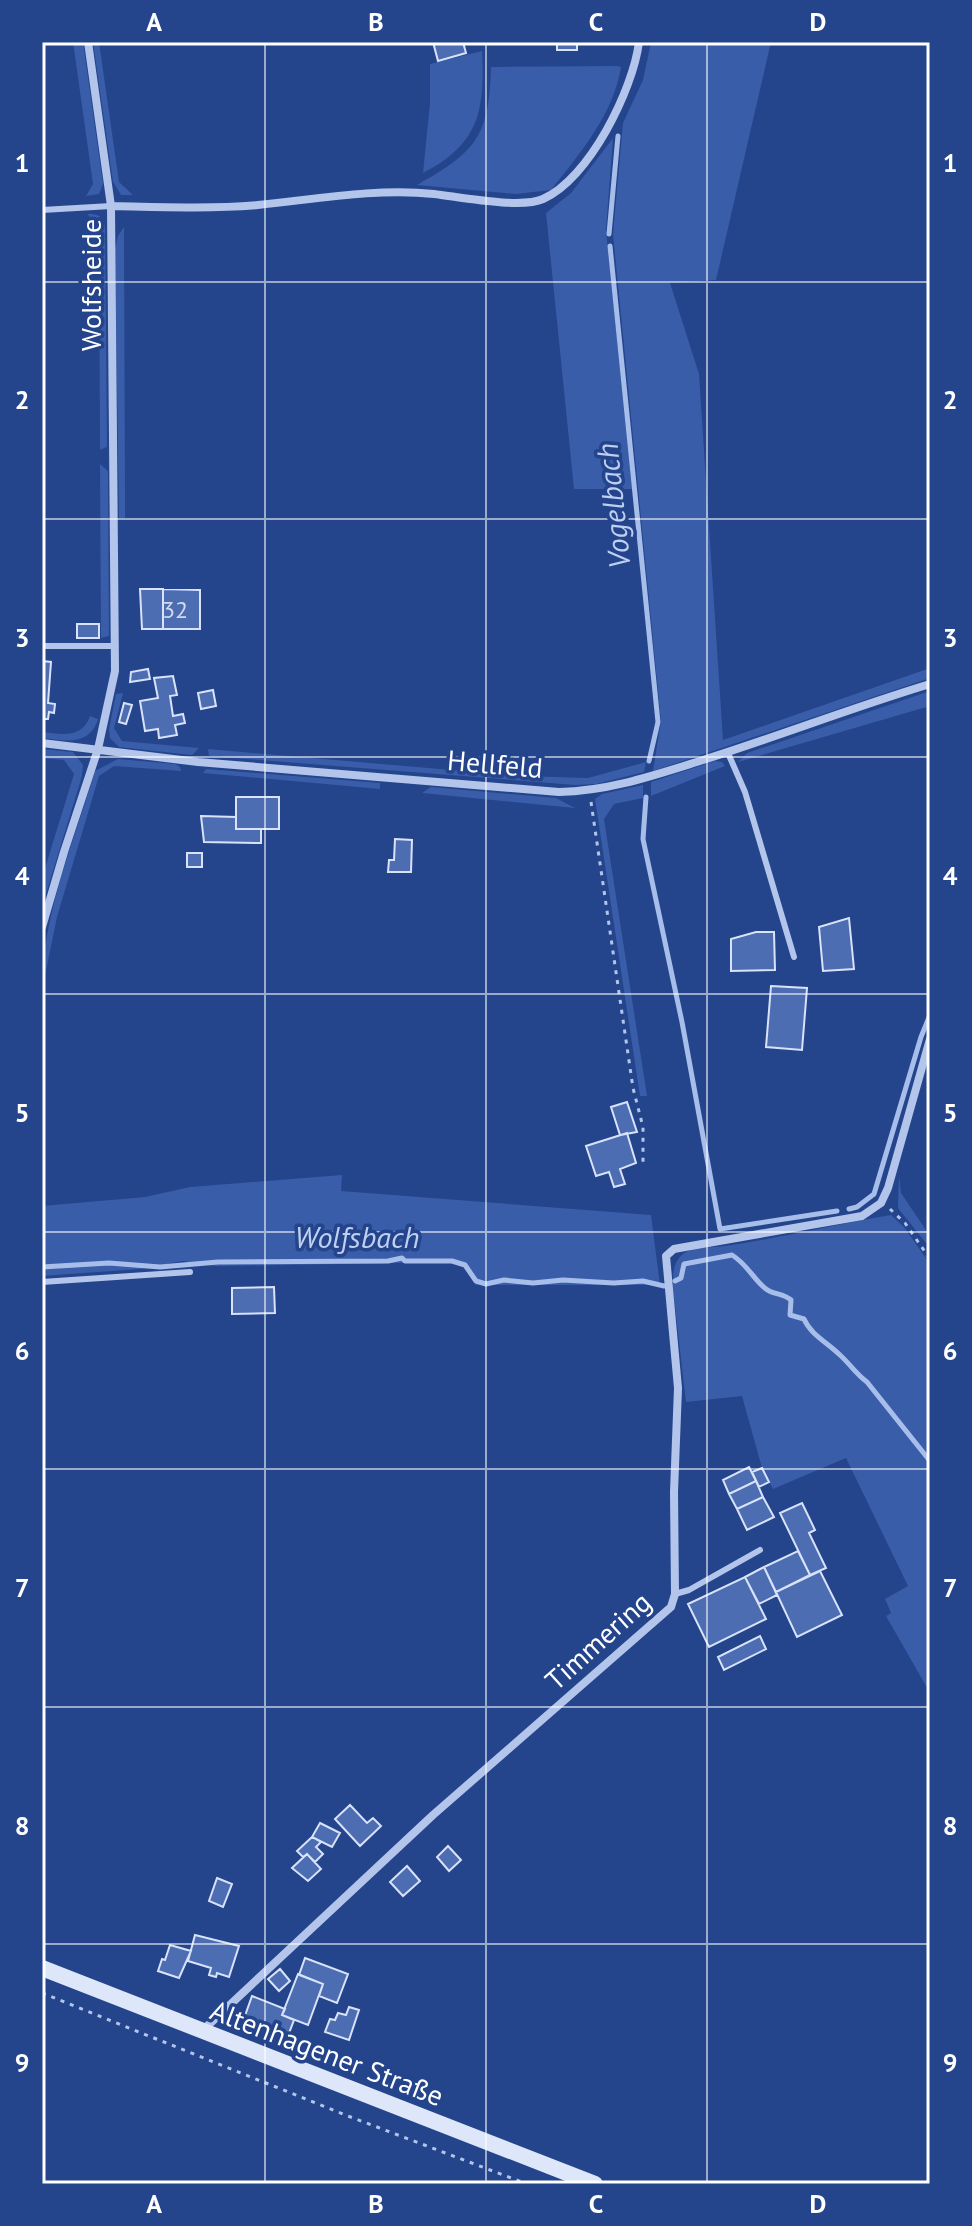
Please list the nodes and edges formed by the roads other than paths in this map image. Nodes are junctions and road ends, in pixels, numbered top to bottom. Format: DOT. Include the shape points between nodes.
graph roads {
  1 [pos="88,42"];
  2 [pos="639,42"];
  3 [pos="111,206"];
  4 [pos="42,210"];
  5 [pos="42,646"];
  6 [pos="115,646"];
  7 [pos="930,684"];
  8 [pos="42,743"];
  9 [pos="98,749"];
  10 [pos="728,753"];
  11 [pos="42,927"];
  12 [pos="794,957"];
  13 [pos="930,1039"];
  14 [pos="190,1272"];
  15 [pos="42,1282"];
  16 [pos="760,1550"];
  17 [pos="675,1594"];
  18 [pos="42,1968"];
  19 [pos="200,2032"];
  20 [pos="595,2184"];
  1 -- 3 [label="street"];
  2 -- 3 [label="street, Wolfsheide" via="626,93 608,130 569,181 540,201 400,190 216,207"];
  3 -- 4 [label="lane"];
  3 -- 6 [label="street, Wolfsheide"];
  5 -- 6 [label="lane"];
  6 -- 9 [label="street, Wolfsheide" via="112,690"];
  7 -- 10 [label="street, Hellfeld"];
  8 -- 9 [label="street, Hellfeld"];
  9 -- 10 [label="street, Hellfeld" via="559,792 642,779"];
  9 -- 11 [label="street, Wolfsheide"];
  10 -- 12 [label="lane" via="745,792"];
  13 -- 17 [label="street, Timmering" via="881,1203 862,1216 674,1249 666,1256 678,1388"];
  14 -- 15 [label="lane"];
  16 -- 17 [label="lane"];
  17 -- 19 [label="street, Timmering" via="671,1607 433,1815"];
  18 -- 19 [label="main road, Altenhagener Straße"];
  19 -- 20 [label="main road, Altenhagener Straße"];
}
